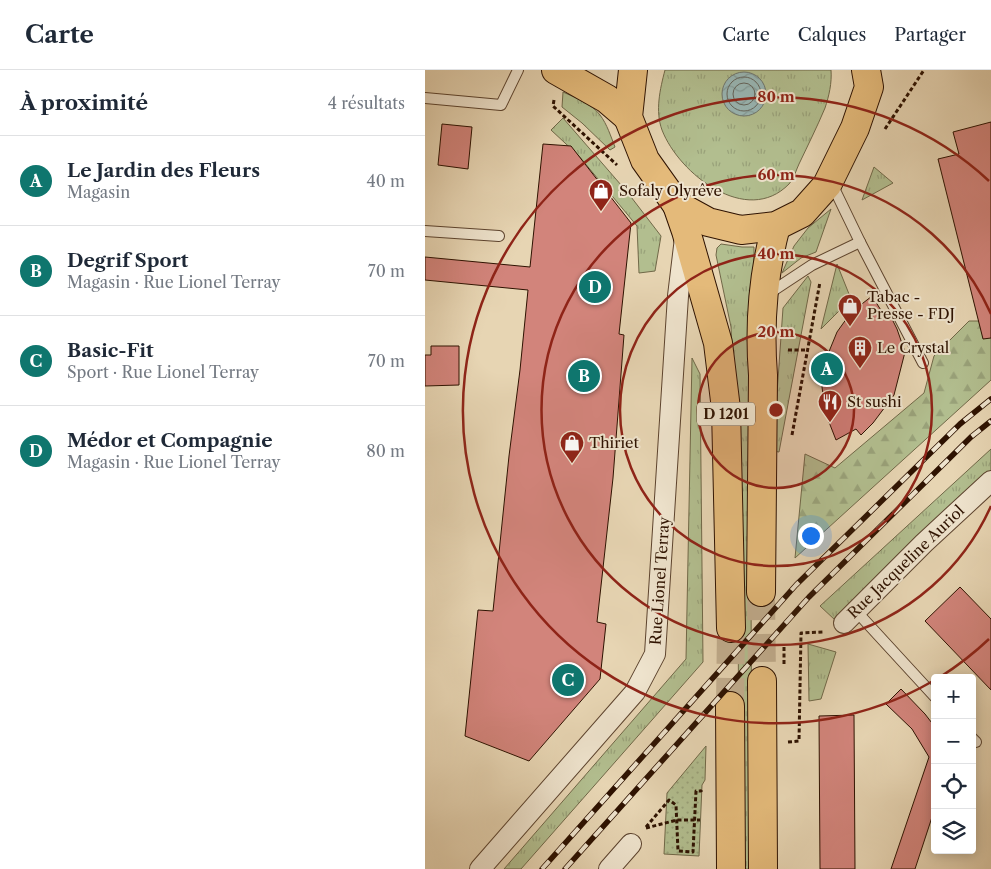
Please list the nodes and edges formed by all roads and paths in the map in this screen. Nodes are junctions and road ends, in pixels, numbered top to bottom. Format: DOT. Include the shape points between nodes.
graph roads {
  1 [pos="518,70"];
  2 [pos="633,70"];
  3 [pos="924,70"];
  4 [pos="562,71"];
  5 [pos="872,76"];
  6 [pos="425,98"];
  7 [pos="629,107"];
  8 [pos="885,129"];
  9 [pos="617,165"];
  10 [pos="830,179"];
  11 [pos="677,205"];
  12 [pos="775,226"];
  13 [pos="425,231"];
  14 [pos="685,231"];
  15 [pos="499,236"];
  16 [pos="860,242"];
  17 [pos="825,258"];
  18 [pos="763,297"];
  19 [pos="923,363"];
  20 [pos="791,437"];
  21 [pos="991,480"];
  22 [pos="761,592"];
  23 [pos="850,617"];
  24 [pos="731,628"];
  25 [pos="762,681"];
  26 [pos="931,693"];
  27 [pos="730,706"];
  28 [pos="785,742"];
  29 [pos="731,767"];
  30 [pos="677,820"];
  31 [pos="695,820"];
  32 [pos="701,820"];
  33 [pos="645,828"];
  34 [pos="631,844"];
  35 [pos="480,869"];
  36 [pos="609,869"];
  37 [pos="731,869"];
  38 [pos="763,869"];
  1 -- 6 [label="lane" via="501,105"];
  2 -- 7 [label="main road"];
  3 -- 8 [label="path"];
  4 -- 7 [label="main road" via="607,99"];
  4 -- 9 [label="path" via="553,106"];
  5 -- 10 [label="main road" via="855,128"];
  7 -- 11 [label="main road" via="645,160"];
  10 -- 12 [label="main road" via="802,214"];
  10 -- 16 [label="lane"];
  11 -- 12 [label="main road" via="708,222 741,230"];
  11 -- 14 [label="main road, D 1201"];
  12 -- 18 [label="main road, D 1201"];
  13 -- 15 [label="lane"];
  14 -- 24 [label="main road, D 1201" via="718,343 724,390"];
  14 -- 35 [label="street, Rue Lionel Terray" via="655,654 635,692"];
  16 -- 17 [label="lane"];
  16 -- 19 [label="lane"];
  17 -- 18 [label="lane"];
  17 -- 20 [label="path"];
  18 -- 22 [label="main road, D 1201"];
  21 -- 23 [label="street, Rue Jacqueline Auriol"];
  23 -- 26 [label="lane"];
  23 -- 28 [label="path" via="831,632 801,633 799,741"];
  25 -- 38 [label="main road"];
  27 -- 29 [label="main road"];
  29 -- 31 [label="path" via="713,773 701,791 696,791"];
  29 -- 37 [label="main road"];
  30 -- 31 [label="path"];
  30 -- 31 [label="path" via="678,852 693,852"];
  30 -- 33 [label="path"];
  30 -- 33 [label="path" via="676,805 669,800"];
  31 -- 32 [label="path"];
  33 -- 34 [label="path"];
  34 -- 36 [label="street"];
}
